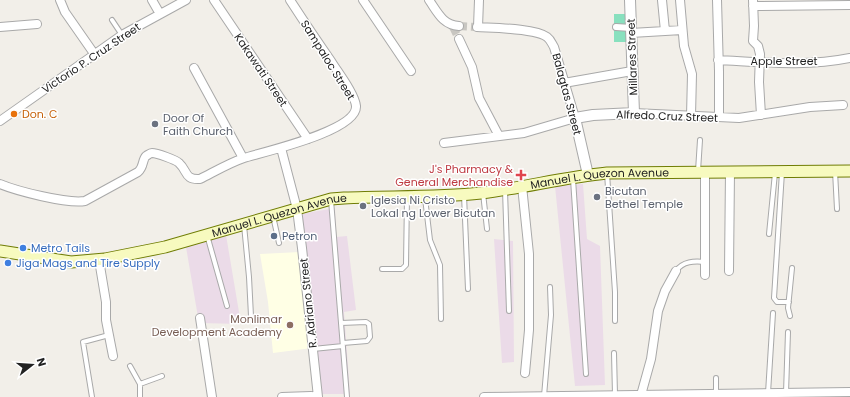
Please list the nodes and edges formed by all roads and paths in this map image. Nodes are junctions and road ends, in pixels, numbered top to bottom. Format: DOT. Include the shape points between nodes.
graph roads {
  1 [pos="60,0"];
  2 [pos="152,0"];
  3 [pos="186,0"];
  4 [pos="214,0"];
  5 [pos="290,0"];
  6 [pos="363,0"];
  7 [pos="430,0"];
  8 [pos="479,0"];
  9 [pos="630,0"];
  10 [pos="662,0"];
  11 [pos="680,0"];
  12 [pos="717,0"];
  13 [pos="753,3"];
  14 [pos="850,5"];
  15 [pos="160,14"];
  16 [pos="112,20"];
  17 [pos="37,24"];
  18 [pos="455,26"];
  19 [pos="0,27"];
  20 [pos="616,28"];
  21 [pos="631,30"];
  22 [pos="682,30"];
  23 [pos="665,31"];
  24 [pos="122,35"];
  25 [pos="459,39"];
  26 [pos="96,55"];
  27 [pos="850,58"];
  28 [pos="718,60"];
  29 [pos="760,62"];
  30 [pos="194,68"];
  31 [pos="411,71"];
  32 [pos="632,71"];
  33 [pos="564,83"];
  34 [pos="843,105"];
  35 [pos="634,113"];
  36 [pos="761,115"];
  37 [pos="690,116"];
  38 [pos="719,117"];
  39 [pos="574,118"];
  40 [pos="0,121"];
  41 [pos="499,136"];
  42 [pos="308,140"];
  43 [pos="700,140"];
  44 [pos="444,142"];
  45 [pos="281,148"];
  46 [pos="243,158"];
  47 [pos="850,170"];
  48 [pos="701,171"];
  49 [pos="730,171"];
  50 [pos="835,171"];
  51 [pos="778,172"];
  52 [pos="607,173"];
  53 [pos="588,175"];
  54 [pos="572,177"];
  55 [pos="0,184"];
  56 [pos="522,186"];
  57 [pos="505,189"];
  58 [pos="483,193"];
  59 [pos="464,194"];
  60 [pos="407,196"];
  61 [pos="425,196"];
  62 [pos="331,199"];
  63 [pos="297,209"];
  64 [pos="837,209"];
  65 [pos="273,215"];
  66 [pos="244,224"];
  67 [pos="486,229"];
  68 [pos="769,234"];
  69 [pos="207,235"];
  70 [pos="279,243"];
  71 [pos="0,251"];
  72 [pos="99,260"];
  73 [pos="705,262"];
  74 [pos="792,268"];
  75 [pos="382,270"];
  76 [pos="676,271"];
  77 [pos="729,271"];
  78 [pos="705,275"];
  79 [pos="550,287"];
  80 [pos="468,289"];
  81 [pos="790,302"];
  82 [pos="227,306"];
  83 [pos="509,311"];
  84 [pos="773,313"];
  85 [pos="251,316"];
  86 [pos="790,316"];
  87 [pos="200,318"];
  88 [pos="441,320"];
  89 [pos="615,321"];
  90 [pos="341,323"];
  91 [pos="788,332"];
  92 [pos="109,335"];
  93 [pos="343,344"];
  94 [pos="313,349"];
  95 [pos="614,353"];
  96 [pos="113,356"];
  97 [pos="130,366"];
  98 [pos="525,373"];
  99 [pos="586,374"];
  100 [pos="162,376"];
  101 [pos="716,378"];
  102 [pos="140,384"];
  103 [pos="850,392"];
  104 [pos="716,393"];
  105 [pos="786,393"];
  106 [pos="768,394"];
  107 [pos="615,395"];
  108 [pos="641,395"];
  109 [pos="544,396"];
  110 [pos="92,397"];
  111 [pos="140,397"];
  112 [pos="212,397"];
  113 [pos="282,397"];
  114 [pos="316,397"];
  115 [pos="347,397"];
  116 [pos="484,397"];
  1 -- 26 [label="street" via="65,12"];
  2 -- 15 [label="street"];
  3 -- 15 [label="street, Victorio P. Cruz Street"];
  4 -- 42 [label="street, Kakawati Street"];
  5 -- 42 [label="street, Sampaloc Street" via="343,79 356,104 352,116"];
  6 -- 31 [label="street"];
  7 -- 18 [label="street" via="441,17"];
  8 -- 33 [label="street, Balagtas Street" via="477,27 510,28 545,36 551,41"];
  9 -- 21 [label="street, Millares Street"];
  10 -- 23 [label="street"];
  11 -- 22 [label="street"];
  12 -- 28 [label="street"];
  13 -- 14 [label="street"];
  13 -- 29 [label="street" via="753,41 758,46"];
  15 -- 24 [label="street, Victorio P. Cruz Street"];
  16 -- 24 [label="lane"];
  17 -- 19 [label="street"];
  20 -- 21 [label="street"];
  21 -- 23 [label="street"];
  21 -- 32 [label="street, Millares Street"];
  22 -- 23 [label="street"];
  22 -- 37 [label="street" via="692,74"];
  24 -- 26 [label="street, Victorio P. Cruz Street"];
  25 -- 41 [label="street" via="472,67 479,98"];
  26 -- 40 [label="street, Victorio P. Cruz Street"];
  27 -- 29 [label="street, Apple Street" via="824,62"];
  28 -- 29 [label="street, Apple Street"];
  28 -- 38 [label="street"];
  29 -- 36 [label="street"];
  30 -- 46 [label="street"];
  32 -- 33 [label="street"];
  32 -- 35 [label="street, Millares Street"];
  33 -- 39 [label="street, Balagtas Street"];
  34 -- 36 [label="street, Alfredo Cruz Street" via="810,107"];
  35 -- 37 [label="street, Alfredo Cruz Street"];
  35 -- 39 [label="street, Alfredo Cruz Street"];
  36 -- 38 [label="street, Alfredo Cruz Street"];
  37 -- 38 [label="street, Alfredo Cruz Street"];
  39 -- 41 [label="street, Alfredo Cruz Street" via="524,133"];
  39 -- 53 [label="street, Balagtas Street"];
  41 -- 44 [label="street, Alfredo Cruz Street"];
  42 -- 45 [label="street, Sampaloc Street"];
  43 -- 48 [label="lane"];
  45 -- 46 [label="street, Sampaloc Street"];
  45 -- 63 [label="street, R. Adriano Street"];
  46 -- 55 [label="street, Sampaloc Street" via="196,179 189,178 177,161 152,153 144,158 142,169 138,172 79,202"];
  47 -- 50 [label="main road, Manuel L. Quezon Avenue"];
  48 -- 49 [label="main road, Manuel L. Quezon Avenue"];
  48 -- 52 [label="main road, Manuel L. Quezon Avenue"];
  48 -- 73 [label="street"];
  49 -- 51 [label="main road, Manuel L. Quezon Avenue"];
  49 -- 77 [label="street"];
  50 -- 51 [label="main road, Manuel L. Quezon Avenue"];
  50 -- 64 [label="lane"];
  51 -- 68 [label="lane"];
  51 -- 81 [label="lane" via="774,298 778,302"];
  52 -- 53 [label="main road, Manuel L. Quezon Avenue"];
  52 -- 89 [label="lane"];
  53 -- 54 [label="main road, Manuel L. Quezon Avenue"];
  54 -- 56 [label="main road, Manuel L. Quezon Avenue"];
  54 -- 99 [label="lane"];
  56 -- 57 [label="main road, Manuel L. Quezon Avenue"];
  56 -- 98 [label="street" via="529,254 529,330"];
  57 -- 58 [label="main road, Manuel L. Quezon Avenue"];
  57 -- 83 [label="lane"];
  58 -- 59 [label="main road, Manuel L. Quezon Avenue"];
  58 -- 67 [label="lane"];
  59 -- 61 [label="main road, Manuel L. Quezon Avenue"];
  59 -- 80 [label="lane"];
  60 -- 61 [label="main road, Manuel L. Quezon Avenue"];
  60 -- 62 [label="main road, Manuel L. Quezon Avenue"];
  60 -- 75 [label="lane" via="406,265 402,269"];
  61 -- 88 [label="lane" via="430,240 440,265"];
  62 -- 63 [label="main road, Manuel L. Quezon Avenue"];
  62 -- 90 [label="lane"];
  63 -- 65 [label="main road, Manuel L. Quezon Avenue"];
  63 -- 94 [label="street, R. Adriano Street"];
  65 -- 66 [label="main road, Manuel L. Quezon Avenue"];
  65 -- 70 [label="lane"];
  66 -- 69 [label="main road, Manuel L. Quezon Avenue"];
  66 -- 85 [label="lane"];
  69 -- 72 [label="main road, Manuel L. Quezon Avenue" via="165,247"];
  69 -- 82 [label="lane"];
  71 -- 72 [label="main road, Manuel L. Quezon Avenue" via="71,262"];
  72 -- 92 [label="street"];
  73 -- 76 [label="lane" via="685,263"];
  73 -- 78 [label="street"];
  74 -- 81 [label="lane"];
  76 -- 108 [label="street" via="665,290 658,311 651,359"];
  79 -- 109 [label="lane" via="551,315"];
  81 -- 86 [label="lane"];
  84 -- 106 [label="lane"];
  87 -- 112 [label="street"];
  90 -- 93 [label="lane"];
  90 -- 93 [label="lane" via="369,324 370,338 367,341"];
  91 -- 105 [label="lane"];
  92 -- 96 [label="street"];
  92 -- 110 [label="lane" via="83,342"];
  93 -- 94 [label="lane"];
  93 -- 115 [label="lane"];
  94 -- 114 [label="street, R. Adriano Street"];
  95 -- 107 [label="lane"];
  97 -- 102 [label="lane"];
  100 -- 102 [label="lane"];
  101 -- 104 [label="lane"];
  102 -- 111 [label="lane"];
  103 -- 105 [label="street"];
  104 -- 106 [label="street"];
  104 -- 108 [label="street"];
  105 -- 106 [label="street"];
  107 -- 108 [label="street"];
  107 -- 109 [label="street"];
  109 -- 116 [label="street"];
  113 -- 114 [label="street"];
}
